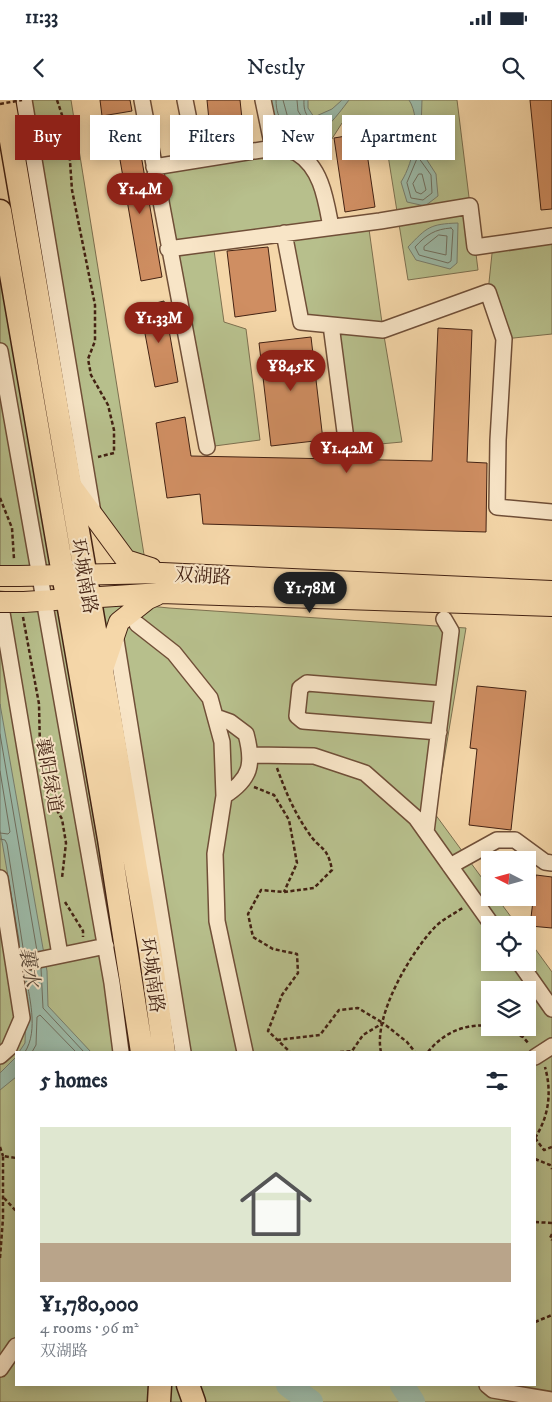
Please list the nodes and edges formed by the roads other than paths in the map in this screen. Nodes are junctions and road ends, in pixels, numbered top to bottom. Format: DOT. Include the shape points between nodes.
graph roads {
  1 [pos="4,100"];
  2 [pos="23,100"];
  3 [pos="142,100"];
  4 [pos="185,100"];
  5 [pos="263,100"];
  6 [pos="188,115"];
  7 [pos="266,115"];
  8 [pos="197,160"];
  9 [pos="304,160"];
  10 [pos="154,167"];
  11 [pos="0,211"];
  12 [pos="331,227"];
  13 [pos="284,233"];
  14 [pos="552,236"];
  15 [pos="168,248"];
  16 [pos="331,325"];
  17 [pos="0,351"];
  18 [pos="207,447"];
  19 [pos="347,447"];
  20 [pos="69,484"];
  21 [pos="552,512"];
  22 [pos="94,517"];
  23 [pos="18,572"];
  24 [pos="162,573"];
  25 [pos="74,574"];
  26 [pos="552,590"];
  27 [pos="161,593"];
  28 [pos="89,599"];
  29 [pos="67,600"];
  30 [pos="44,601"];
  31 [pos="0,602"];
  32 [pos="552,606"];
  33 [pos="444,619"];
  34 [pos="137,624"];
  35 [pos="115,632"];
  36 [pos="102,672"];
  37 [pos="443,694"];
  38 [pos="216,717"];
  39 [pos="439,732"];
  40 [pos="252,755"];
  41 [pos="224,796"];
  42 [pos="426,832"];
  43 [pos="552,864"];
  44 [pos="450,866"];
  45 [pos="0,878"];
  46 [pos="486,916"];
  47 [pos="106,946"];
  48 [pos="58,956"];
  49 [pos="15,965"];
  50 [pos="525,971"];
  51 [pos="552,1009"];
  52 [pos="552,1046"];
  53 [pos="121,1051"];
  54 [pos="142,1051"];
  55 [pos="164,1051"];
  56 [pos="182,1051"];
  57 [pos="245,1051"];
  58 [pos="0,1056"];
  59 [pos="537,1056"];
  60 [pos="15,1347"];
  61 [pos="0,1369"];
  62 [pos="160,1386"];
  63 [pos="187,1386"];
  64 [pos="187,1386"];
  65 [pos="488,1386"];
  66 [pos="552,1400"];
  67 [pos="157,1402"];
  68 [pos="186,1402"];
  69 [pos="194,1402"];
  1 -- 20 [label="highway, 环城南路"];
  2 -- 22 [label="street"];
  3 -- 10 [label="street"];
  4 -- 6 [label="street"];
  5 -- 7 [label="street"];
  8 -- 10 [label="street"];
  9 -- 12 [label="street" via="314,169 325,197"];
  10 -- 15 [label="street"];
  11 -- 25 [label="highway, 环城南路"];
  12 -- 13 [label="street"];
  12 -- 14 [label="street" via="470,206 474,247"];
  13 -- 15 [label="street"];
  13 -- 16 [label="street" via="301,322"];
  15 -- 18 [label="street"];
  16 -- 19 [label="street"];
  16 -- 21 [label="street" via="383,330 488,292 504,339 497,507"];
  17 -- 23 [label="street"];
  20 -- 22 [label="main road"];
  20 -- 25 [label="highway, 环城南路"];
  22 -- 24 [label="main road" via="126,560"];
  23 -- 25 [label="main road, 双湖路"];
  23 -- 30 [label="street"];
  24 -- 25 [label="main road, 双湖路"];
  24 -- 26 [label="main road, 双湖路"];
  25 -- 28 [label="highway, 环城南路"];
  25 -- 29 [label="highway, 环城南路"];
  27 -- 28 [label="main road, 双湖路"];
  27 -- 32 [label="main road, 双湖路"];
  27 -- 35 [label="main road" via="148,598 119,622"];
  28 -- 29 [label="main road, 双湖路"];
  28 -- 36 [label="highway, 环城南路"];
  29 -- 30 [label="main road, 双湖路"];
  29 -- 54 [label="highway, 环城南路"];
  30 -- 31 [label="main road, 双湖路, bridge" via="23,608"];
  30 -- 47 [label="street"];
  31 -- 48 [label="street, 襄阳绿道"];
  33 -- 37 [label="street" via="451,631"];
  34 -- 38 [label="street" via="174,653 210,698"];
  35 -- 36 [label="main road"];
  35 -- 56 [label="street"];
  36 -- 55 [label="highway, 环城南路" via="150,950"];
  37 -- 39 [label="street"];
  37 -- 39 [label="street" via="307,683 300,688 297,716 302,721"];
  38 -- 40 [label="street" via="230,722 246,734"];
  38 -- 41 [label="street" via="222,742"];
  39 -- 42 [label="street"];
  40 -- 41 [label="street" via="239,787"];
  40 -- 42 [label="street" via="314,756 365,773 416,818"];
  41 -- 57 [label="street" via="215,854 217,921"];
  42 -- 44 [label="street"];
  43 -- 44 [label="street" via="515,840 497,840"];
  44 -- 46 [label="street"];
  45 -- 49 [label="street"];
  47 -- 48 [label="street"];
  47 -- 53 [label="street"];
  48 -- 49 [label="street"];
  49 -- 58 [label="street" via="22,1018 9,1048"];
  50 -- 51 [label="street"];
  52 -- 59 [label="street"];
  60 -- 61 [label="street"];
  62 -- 67 [label="highway"];
  63 -- 68 [label="highway"];
  64 -- 69 [label="highway"];
  65 -- 66 [label="street" via="494,1390"];
}
